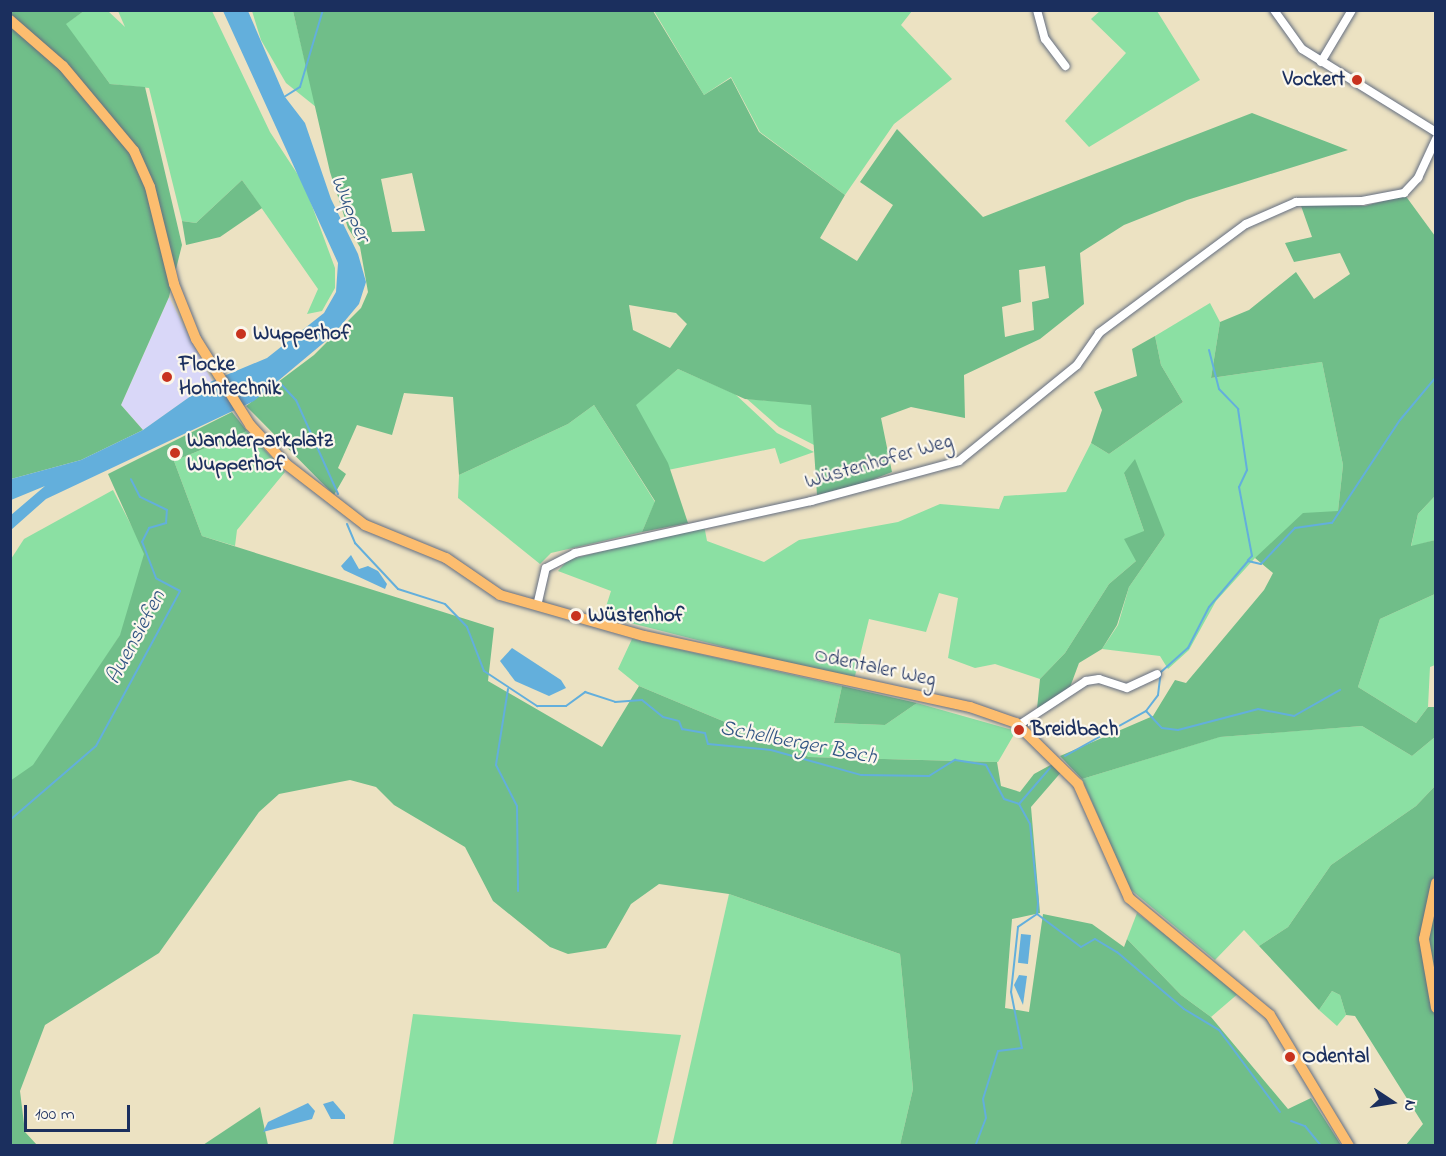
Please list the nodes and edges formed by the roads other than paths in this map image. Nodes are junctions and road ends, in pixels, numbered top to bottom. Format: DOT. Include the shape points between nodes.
graph roads {
  1 [pos="1037,10"];
  2 [pos="1274,10"];
  3 [pos="1352,10"];
  4 [pos="10,20"];
  5 [pos="1321,62"];
  6 [pos="1065,66"];
  7 [pos="1436,132"];
  8 [pos="1436,139"];
  9 [pos="537,606"];
  10 [pos="1158,674"];
  11 [pos="1019,725"];
  12 [pos="1436,883"];
  13 [pos="1436,1008"];
  14 [pos="1349,1146"];
  1 -- 6 [label="street" via="1045,39"];
  2 -- 5 [label="street" via="1293,42"];
  3 -- 5 [label="street"];
  4 -- 9 [label="main road, Odentaler Weg" via="63,66 134,151 150,187 174,284 215,372 244,416 286,464 358,520 446,558 496,593"];
  5 -- 7 [label="street"];
  8 -- 9 [label="street, Wüstenhofer Weg" via="1418,178 1404,192 1362,201 1296,202 1246,224 1099,333 1077,365 959,461 811,501 575,553 546,568"];
  9 -- 11 [label="main road, Odentaler Weg" via="667,641 970,707"];
  10 -- 11 [label="street" via="1127,688 1099,679 1086,681"];
  11 -- 14 [label="main road, Odentaler Weg" via="1078,784 1129,898 1270,1015"];
  12 -- 13 [label="main road" via="1424,939"];
}
